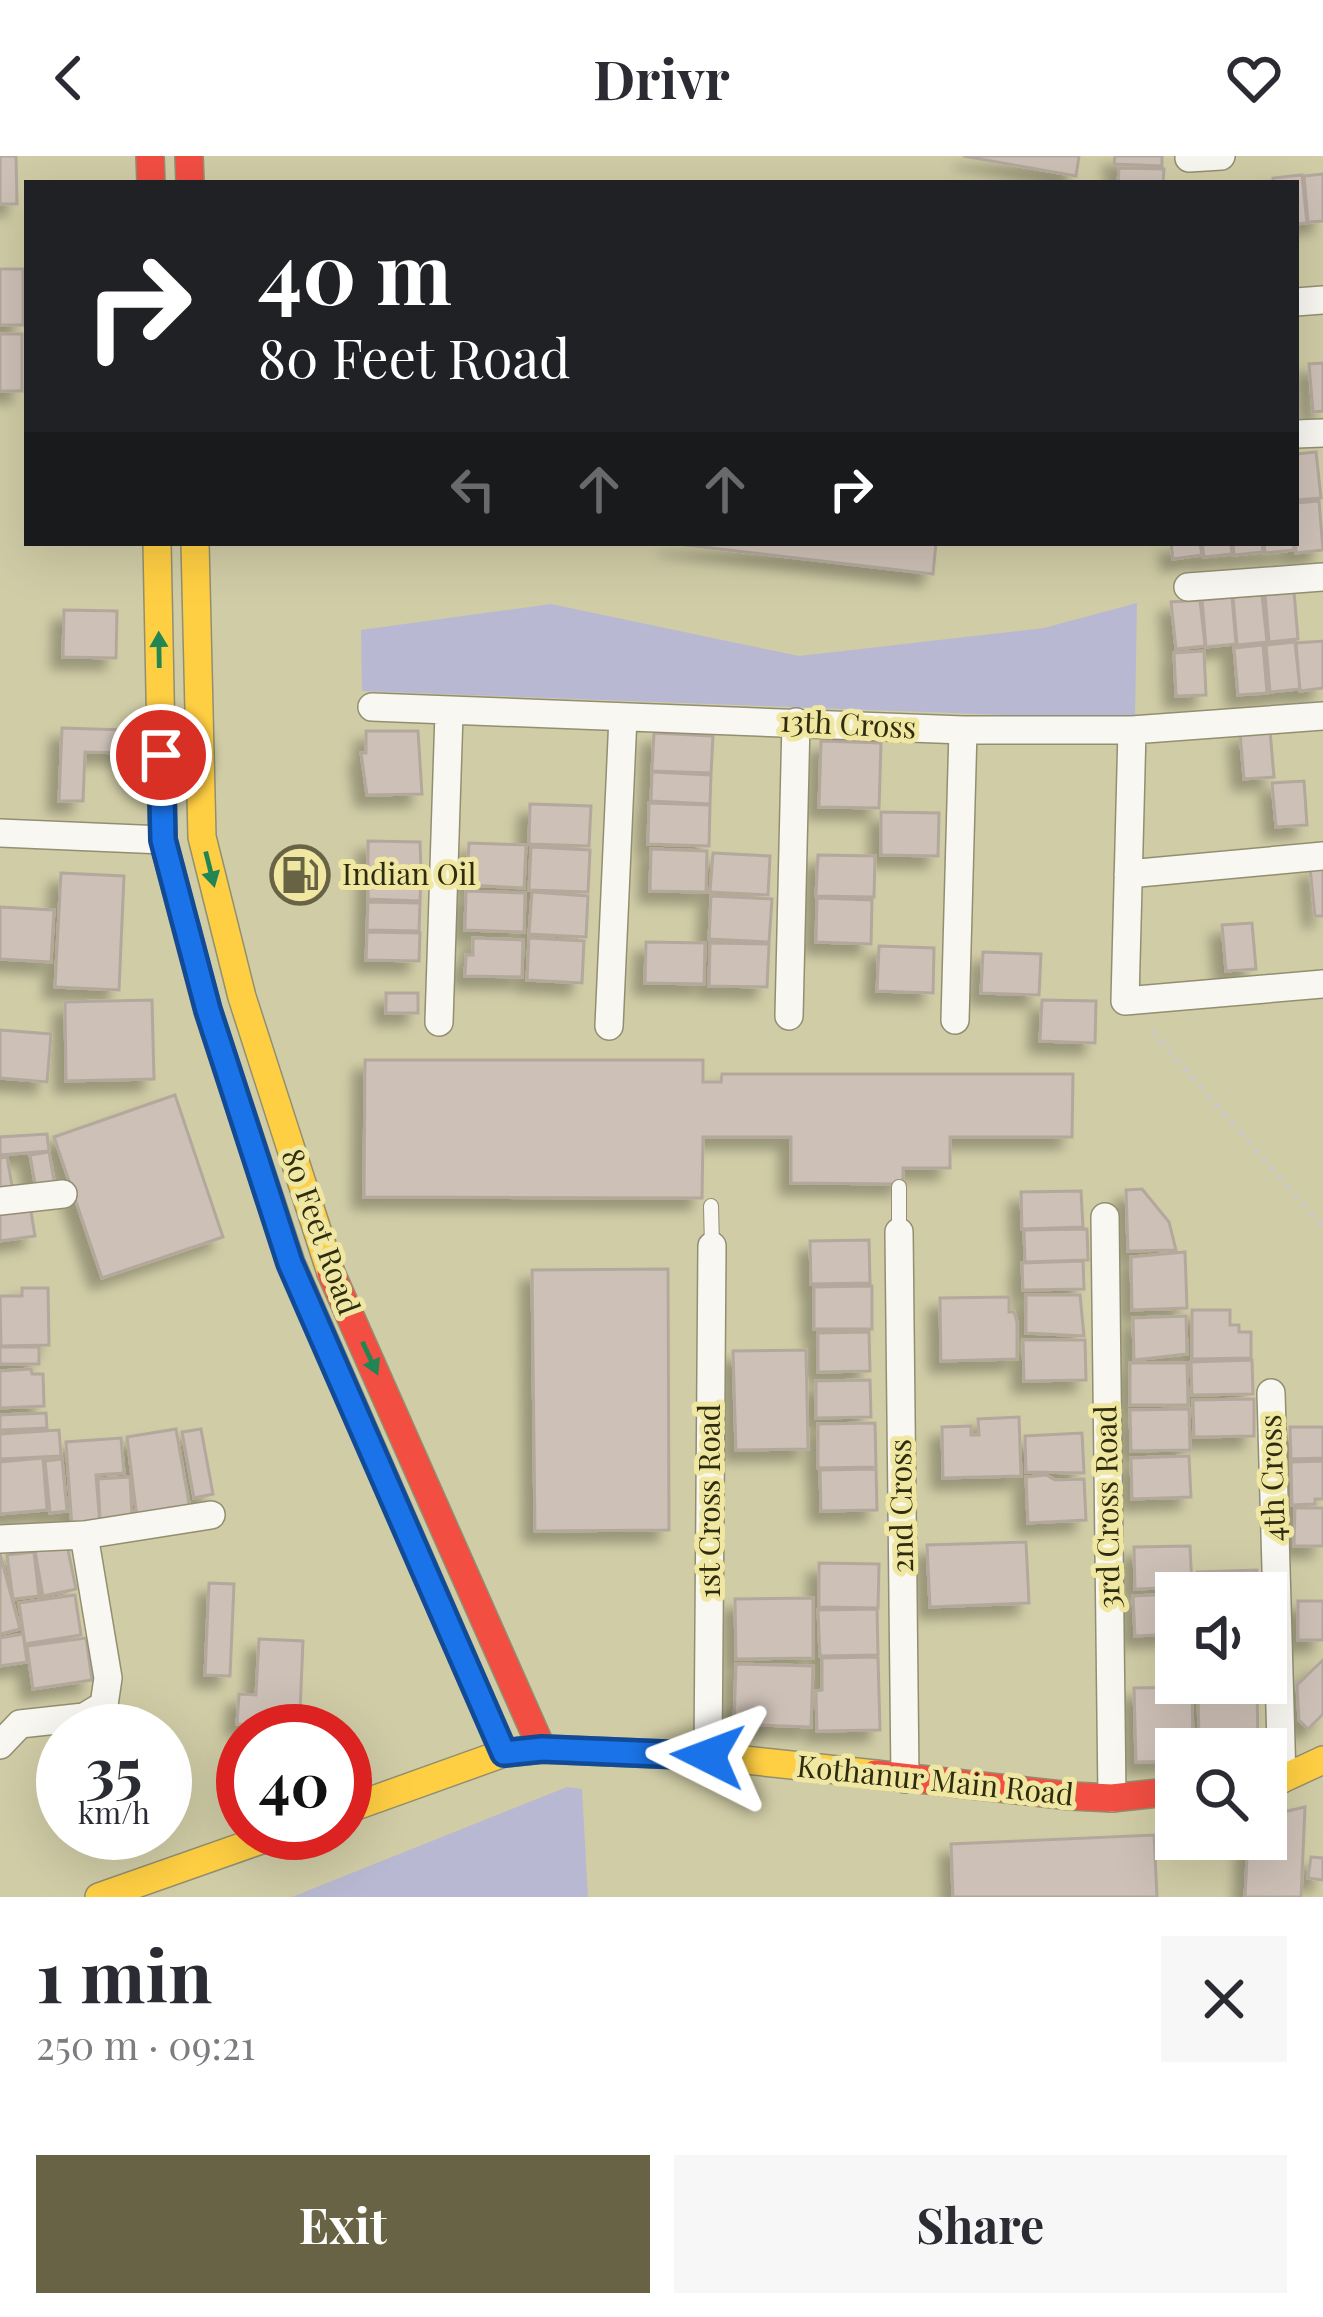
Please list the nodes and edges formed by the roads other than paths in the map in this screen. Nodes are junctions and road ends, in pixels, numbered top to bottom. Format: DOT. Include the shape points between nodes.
graph roads {
  1 [pos="1221,156"];
  2 [pos="1190,166"];
  3 [pos="157,546"];
  4 [pos="195,546"];
  5 [pos="1323,577"];
  6 [pos="1188,587"];
  7 [pos="372,707"];
  8 [pos="449,713"];
  9 [pos="1323,716"];
  10 [pos="623,717"];
  11 [pos="796,722"];
  12 [pos="963,730"];
  13 [pos="1132,730"];
  14 [pos="0,833"];
  15 [pos="163,840"];
  16 [pos="1323,856"];
  17 [pos="1128,874"];
  18 [pos="1323,984"];
  19 [pos="242,997"];
  20 [pos="208,1010"];
  21 [pos="789,1016"];
  22 [pos="955,1020"];
  23 [pos="439,1022"];
  24 [pos="609,1026"];
  25 [pos="899,1187"];
  26 [pos="63,1194"];
  27 [pos="0,1202"];
  28 [pos="711,1206"];
  29 [pos="1105,1217"];
  30 [pos="899,1232"];
  31 [pos="712,1246"];
  32 [pos="1271,1393"];
  33 [pos="211,1515"];
  34 [pos="84,1535"];
  35 [pos="0,1539"];
  36 [pos="1274,1728"];
  37 [pos="0,1745"];
  38 [pos="542,1749"];
  39 [pos="504,1753"];
  40 [pos="708,1756"];
  41 [pos="1323,1760"];
  42 [pos="1287,1775"];
  43 [pos="905,1779"];
  44 [pos="1155,1793"];
  45 [pos="1112,1798"];
  46 [pos="372,1800"];
  47 [pos="216,1856"];
  48 [pos="99,1897"];
  1 -- 2 [label="street"];
  15 -- 3 [label="main road, 80 Feet Road, one-way"];
  4 -- 19 [label="main road, 80 Feet Road, one-way" via="202,837"];
  5 -- 6 [label="street"];
  7 -- 8 [label="street, 13th Cross"];
  8 -- 10 [label="street, 13th Cross"];
  8 -- 23 [label="street"];
  9 -- 13 [label="street, 13th Cross"];
  10 -- 11 [label="street, 13th Cross"];
  10 -- 24 [label="street"];
  11 -- 12 [label="street, 13th Cross"];
  11 -- 21 [label="street"];
  12 -- 13 [label="street, 13th Cross"];
  12 -- 22 [label="street"];
  13 -- 17 [label="street"];
  14 -- 15 [label="street"];
  15 -- 20 [label="main road, 80 Feet Road"];
  16 -- 17 [label="street"];
  17 -- 18 [label="street" via="1125,1001"];
  19 -- 20 [label="main road"];
  19 -- 38 [label="main road, 80 Feet Road, one-way" via="321,1250"];
  20 -- 39 [label="main road, 80 Feet Road" via="290,1263"];
  25 -- 30 [label="lane"];
  26 -- 27 [label="street"];
  28 -- 31 [label="lane"];
  29 -- 45 [label="street, 3rd Cross Road"];
  30 -- 43 [label="street, 2nd Cross"];
  31 -- 40 [label="street, 1st Cross Road"];
  32 -- 36 [label="street, 4th Cross"];
  33 -- 34 [label="street"];
  34 -- 35 [label="street"];
  34 -- 37 [label="street" via="108,1678 104,1705 84,1717 20,1724"];
  38 -- 39 [label="main road, Kothanur Main Road"];
  38 -- 40 [label="main road, Kothanur Main Road"];
  39 -- 46 [label="main road, Kothanur Main Road"];
  40 -- 43 [label="main road, Kothanur Main Road"];
  41 -- 42 [label="main road"];
  43 -- 45 [label="main road, Kothanur Main Road"];
  44 -- 45 [label="main road, Kothanur Main Road"];
  47 -- 48 [label="main road"];
}
